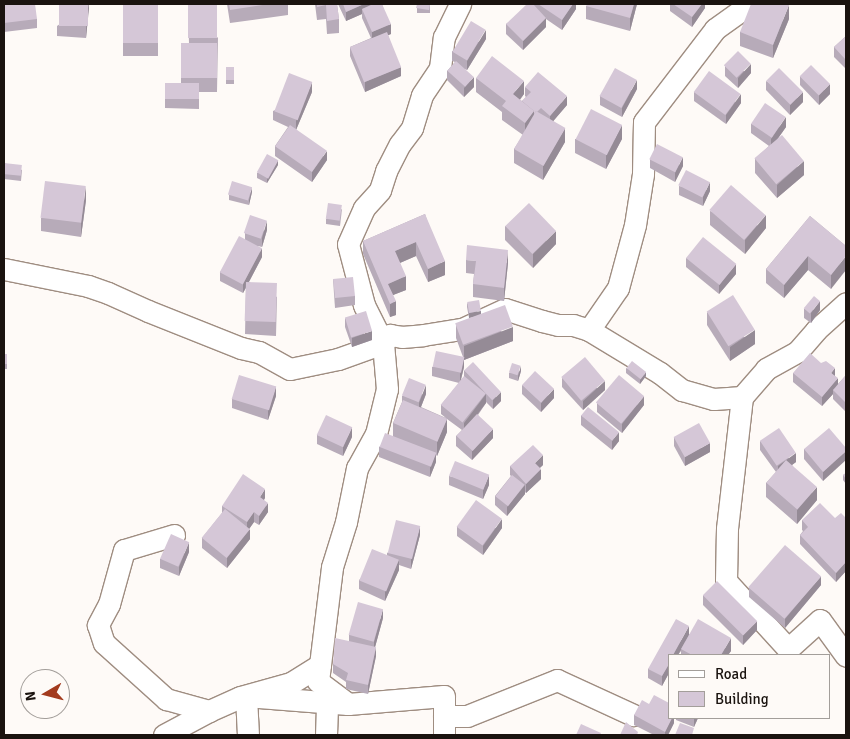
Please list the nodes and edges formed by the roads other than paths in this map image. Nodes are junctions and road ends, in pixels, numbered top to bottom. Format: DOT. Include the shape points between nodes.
graph roads {
  1 [pos="460,4"];
  2 [pos="750,4"];
  3 [pos="4,270"];
  4 [pos="846,302"];
  5 [pos="589,330"];
  6 [pos="383,343"];
  7 [pos="742,397"];
  8 [pos="174,535"];
  9 [pos="846,656"];
  10 [pos="320,665"];
  11 [pos="246,696"];
  12 [pos="327,702"];
  13 [pos="348,704"];
  14 [pos="209,711"];
  15 [pos="633,715"];
  16 [pos="444,726"];
  17 [pos="164,735"];
  18 [pos="248,735"];
  19 [pos="326,735"];
  1 -- 6 [label="street" via="444,37 440,68 422,96 412,128 386,171 380,190 364,208 348,244 364,305"];
  2 -- 5 [label="street" via="714,29 644,122 643,174 633,234 618,288"];
  3 -- 6 [label="street" via="88,286 258,352 290,369 338,359"];
  4 -- 7 [label="street" via="798,351 766,370"];
  5 -- 6 [label="street" via="542,321 505,308 462,329 402,337 390,334"];
  5 -- 7 [label="street" via="682,390 714,399"];
  6 -- 10 [label="street" via="387,389 384,410 376,434 357,468 346,522 332,567"];
  7 -- 9 [label="street" via="727,528 726,581 788,649 820,620"];
  8 -- 14 [label="street" via="124,550 109,604 98,625 104,643 166,699"];
  10 -- 11 [label="street" via="290,683"];
  10 -- 13 [label="street" via="318,681"];
  11 -- 12 [label="street"];
  11 -- 14 [label="street"];
  11 -- 18 [label="street"];
  12 -- 13 [label="street"];
  12 -- 19 [label="street"];
  13 -- 16 [label="street" via="444,696"];
  14 -- 17 [label="street"];
  15 -- 16 [label="street" via="557,680"];
}
